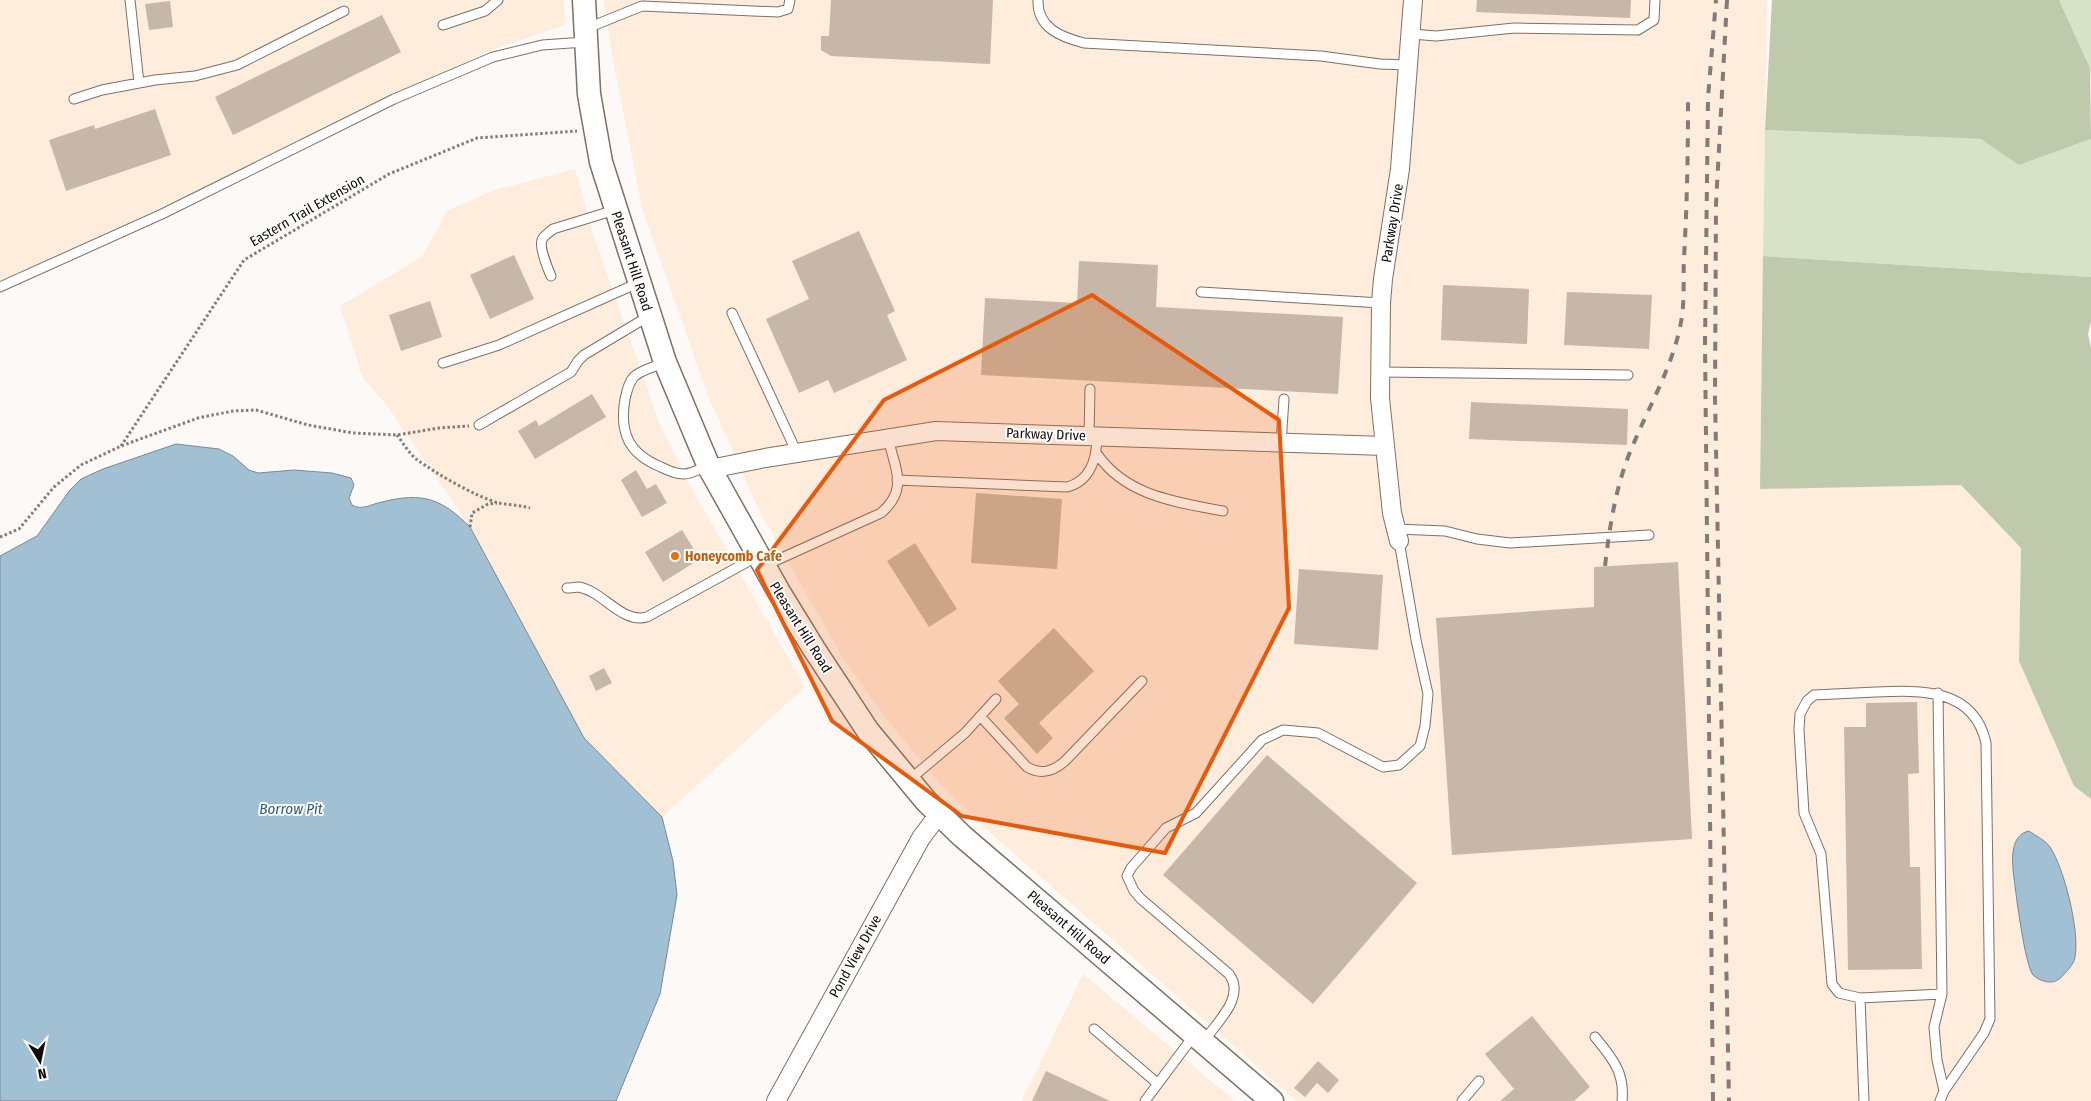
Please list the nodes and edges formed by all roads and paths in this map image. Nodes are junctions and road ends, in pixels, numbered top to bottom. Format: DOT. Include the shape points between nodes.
graph roads {
  1 [pos="130,0"];
  2 [pos="498,0"];
  3 [pos="584,0"];
  4 [pos="790,0"];
  5 [pos="1038,0"];
  6 [pos="1413,0"];
  7 [pos="1655,0"];
  8 [pos="642,3"];
  9 [pos="344,11"];
  10 [pos="443,25"];
  11 [pos="1412,34"];
  12 [pos="585,36"];
  13 [pos="1408,65"];
  14 [pos="139,83"];
  15 [pos="74,99"];
  16 [pos="595,135"];
  17 [pos="615,210"];
  18 [pos="551,276"];
  19 [pos="639,283"];
  20 [pos="0,288"];
  21 [pos="1202,292"];
  22 [pos="1381,303"];
  23 [pos="732,313"];
  24 [pos="650,316"];
  25 [pos="665,362"];
  26 [pos="443,363"];
  27 [pos="1380,372"];
  28 [pos="1628,375"];
  29 [pos="1090,389"];
  30 [pos="1284,399"];
  31 [pos="479,425"];
  32 [pos="397,435"];
  33 [pos="1093,436"];
  34 [pos="888,438"];
  35 [pos="1281,443"];
  36 [pos="121,446"];
  37 [pos="1385,446"];
  38 [pos="797,453"];
  39 [pos="1097,454"];
  40 [pos="709,467"];
  41 [pos="897,480"];
  42 [pos="500,503"];
  43 [pos="530,508"];
  44 [pos="1223,511"];
  45 [pos="470,527"];
  46 [pos="1398,535"];
  47 [pos="1649,535"];
  48 [pos="0,537"];
  49 [pos="761,561"];
  50 [pos="567,588"];
  51 [pos="1142,681"];
  52 [pos="1938,693"];
  53 [pos="996,699"];
  54 [pos="980,716"];
  55 [pos="908,781"];
  56 [pos="939,814"];
  57 [pos="1942,994"];
  58 [pos="1860,998"];
  59 [pos="1094,1029"];
  60 [pos="1595,1037"];
  61 [pos="1200,1038"];
  62 [pos="1479,1081"];
  63 [pos="1157,1083"];
  64 [pos="1944,1091"];
  65 [pos="776,1101"];
  66 [pos="1145,1101"];
  67 [pos="1272,1101"];
  68 [pos="1462,1101"];
  69 [pos="1622,1101"];
  70 [pos="1864,1101"];
  71 [pos="1940,1101"];
  1 -- 14 [label="lane"];
  2 -- 10 [label="lane" via="485,11"];
  3 -- 12 [label="street, Pleasant Hill Road"];
  4 -- 8 [label="lane" via="788,9 778,12"];
  5 -- 13 [label="lane" via="1044,20 1054,33 1084,43 1321,56"];
  6 -- 11 [label="street, Parkway Drive"];
  7 -- 11 [label="lane" via="1654,20 1638,30 1514,28 1436,36"];
  8 -- 12 [label="lane"];
  9 -- 14 [label="lane" via="237,65 195,76"];
  11 -- 13 [label="street, Parkway Drive"];
  12 -- 16 [label="street, Pleasant Hill Road"];
  12 -- 20 [label="lane" via="493,56 394,99 162,214"];
  13 -- 22 [label="street, Parkway Drive" via="1400,169"];
  14 -- 15 [label="lane"];
  16 -- 17 [label="street, Pleasant Hill Road"];
  16 -- 36 [label="path, Eastern Trail Extension" via="573,130 476,138 390,174 244,260"];
  17 -- 18 [label="lane" via="546,234 541,245"];
  17 -- 19 [label="street, Pleasant Hill Road"];
  19 -- 24 [label="street, Pleasant Hill Road"];
  19 -- 26 [label="lane" via="499,346"];
  21 -- 22 [label="lane"];
  22 -- 27 [label="street, Parkway Drive"];
  23 -- 38 [label="lane"];
  24 -- 25 [label="street, Pleasant Hill Road"];
  24 -- 31 [label="lane" via="584,356 571,372"];
  25 -- 40 [label="street, Pleasant Hill Road"];
  25 -- 40 [label="lane" via="637,374 630,382 623,413 625,434 642,458 671,471 681,474"];
  27 -- 28 [label="lane"];
  27 -- 37 [label="street, Parkway Drive"];
  29 -- 33 [label="lane"];
  30 -- 35 [label="lane"];
  31 -- 32 [label="path"];
  32 -- 36 [label="path" via="308,425 256,410 198,418"];
  32 -- 42 [label="path" via="415,458 478,495"];
  33 -- 34 [label="street, Parkway Drive" via="936,431"];
  33 -- 35 [label="street, Parkway Drive"];
  33 -- 39 [label="lane"];
  34 -- 38 [label="street, Parkway Drive"];
  34 -- 41 [label="lane"];
  35 -- 37 [label="street, Parkway Drive"];
  36 -- 48 [label="path" via="81,465 54,487 18,529"];
  37 -- 46 [label="street, Parkway Drive" via="1392,514"];
  38 -- 40 [label="street, Parkway Drive"];
  39 -- 41 [label="lane" via="1081,480 1075,485 1060,488"];
  39 -- 44 [label="lane" via="1103,464 1134,489 1172,502"];
  40 -- 49 [label="street, Pleasant Hill Road"];
  41 -- 49 [label="lane" via="896,495 881,513"];
  42 -- 43 [label="path"];
  42 -- 45 [label="path" via="488,504 472,513"];
  46 -- 47 [label="lane" via="1445,531 1510,543"];
  46 -- 61 [label="lane" via="1428,694 1420,746 1399,765 1384,766 1318,733 1283,730 1276,733 1262,740 1196,813 1166,828 1127,876 1134,891 1234,981 1234,998"];
  49 -- 50 [label="lane" via="640,619 588,591"];
  49 -- 55 [label="street, Pleasant Hill Road" via="868,731"];
  51 -- 54 [label="lane" via="1065,762 1047,772 1035,772 1027,767"];
  52 -- 57 [label="lane"];
  52 -- 58 [label="lane" via="1916,690 1814,695 1806,701 1800,714 1804,813 1821,854 1832,984 1839,993"];
  52 -- 64 [label="lane" via="1972,713 1983,730 1986,743 1990,1019"];
  53 -- 54 [label="lane"];
  54 -- 55 [label="lane" via="965,733"];
  55 -- 56 [label="street, Pleasant Hill Road"];
  56 -- 61 [label="street, Pleasant Hill Road"];
  56 -- 65 [label="street, Pond View Drive" via="921,838"];
  57 -- 58 [label="lane"];
  57 -- 64 [label="lane" via="1934,1027"];
  58 -- 70 [label="lane"];
  59 -- 63 [label="lane"];
  60 -- 69 [label="lane" via="1618,1069 1624,1087"];
  61 -- 63 [label="lane"];
  61 -- 67 [label="street, Pleasant Hill Road"];
  62 -- 68 [label="lane"];
  63 -- 66 [label="lane"];
  64 -- 71 [label="lane"];
}
